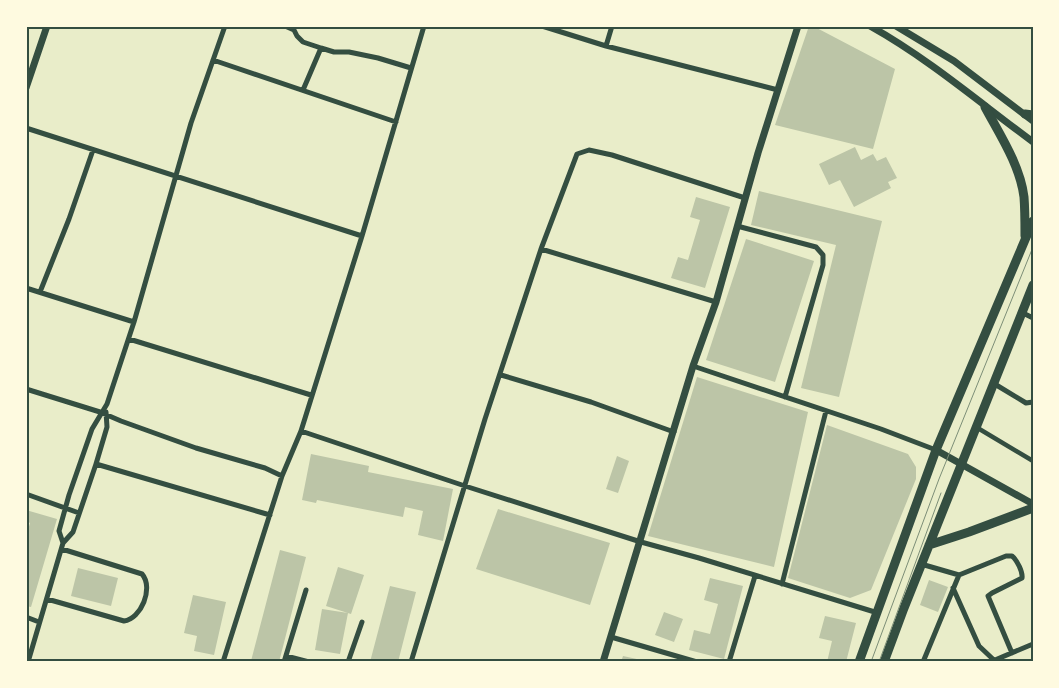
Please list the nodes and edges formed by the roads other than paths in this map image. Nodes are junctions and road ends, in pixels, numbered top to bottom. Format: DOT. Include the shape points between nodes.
graph roads {
  1 [pos="47,26"];
  2 [pos="225,26"];
  3 [pos="285,26"];
  4 [pos="424,26"];
  5 [pos="542,26"];
  6 [pos="612,26"];
  7 [pos="798,26"];
  8 [pos="870,26"];
  9 [pos="896,26"];
  10 [pos="606,46"];
  11 [pos="321,48"];
  12 [pos="213,60"];
  13 [pos="411,68"];
  14 [pos="26,88"];
  15 [pos="303,90"];
  16 [pos="778,90"];
  17 [pos="985,108"];
  18 [pos="1029,115"];
  19 [pos="1033,121"];
  20 [pos="396,122"];
  21 [pos="26,128"];
  22 [pos="1033,142"];
  23 [pos="93,150"];
  24 [pos="176,177"];
  25 [pos="745,198"];
  26 [pos="1033,221"];
  27 [pos="737,226"];
  28 [pos="362,236"];
  29 [pos="1025,240"];
  30 [pos="540,249"];
  31 [pos="1033,285"];
  32 [pos="26,288"];
  33 [pos="40,292"];
  34 [pos="716,302"];
  35 [pos="1021,312"];
  36 [pos="1033,318"];
  37 [pos="134,322"];
  38 [pos="129,338"];
  39 [pos="693,366"];
  40 [pos="501,375"];
  41 [pos="993,383"];
  42 [pos="26,389"];
  43 [pos="311,395"];
  44 [pos="785,397"];
  45 [pos="1033,402"];
  46 [pos="105,411"];
  47 [pos="826,411"];
  48 [pos="976,427"];
  49 [pos="301,431"];
  50 [pos="674,432"];
  51 [pos="936,450"];
  52 [pos="1033,461"];
  53 [pos="96,464"];
  54 [pos="960,464"];
  55 [pos="282,476"];
  56 [pos="465,486"];
  57 [pos="26,494"];
  58 [pos="1033,506"];
  59 [pos="66,508"];
  60 [pos="79,513"];
  61 [pos="270,515"];
  62 [pos="641,542"];
  63 [pos="929,545"];
  64 [pos="62,546"];
  65 [pos="921,564"];
  66 [pos="959,575"];
  67 [pos="755,576"];
  68 [pos="782,584"];
  69 [pos="953,588"];
  70 [pos="306,590"];
  71 [pos="47,599"];
  72 [pos="878,613"];
  73 [pos="26,617"];
  74 [pos="40,622"];
  75 [pos="362,622"];
  76 [pos="611,637"];
  77 [pos="1033,644"];
  78 [pos="1012,653"];
  79 [pos="285,659"];
  80 [pos="995,661"];
  81 [pos="28,662"];
  82 [pos="223,662"];
  83 [pos="309,662"];
  84 [pos="348,662"];
  85 [pos="411,662"];
  86 [pos="604,662"];
  87 [pos="696,662"];
  88 [pos="729,662"];
  89 [pos="860,662"];
  90 [pos="884,662"];
  91 [pos="923,662"];
  1 -- 14 [label="street"];
  2 -- 12 [label="street"];
  3 -- 11 [label="street" via="294,30 303,42"];
  4 -- 13 [label="street"];
  5 -- 10 [label="street"];
  6 -- 10 [label="street"];
  7 -- 16 [label="street"];
  8 -- 17 [label="street" via="914,52"];
  9 -- 18 [label="street" via="954,61"];
  10 -- 16 [label="street"];
  11 -- 13 [label="street" via="378,58"];
  11 -- 15 [label="street"];
  12 -- 15 [label="street"];
  12 -- 24 [label="street"];
  13 -- 20 [label="street"];
  15 -- 20 [label="street"];
  16 -- 25 [label="street"];
  17 -- 22 [label="street"];
  17 -- 29 [label="main road" via="1021,183"];
  18 -- 19 [label="street"];
  20 -- 28 [label="street"];
  21 -- 23 [label="street"];
  23 -- 24 [label="street"];
  23 -- 33 [label="street"];
  24 -- 28 [label="street"];
  24 -- 37 [label="street"];
  25 -- 27 [label="street"];
  25 -- 30 [label="street" via="612,155 584,151 574,158"];
  26 -- 29 [label="main road"];
  27 -- 34 [label="street"];
  27 -- 44 [label="street" via="816,247 823,255"];
  28 -- 43 [label="street"];
  29 -- 51 [label="main road"];
  30 -- 34 [label="street"];
  30 -- 40 [label="street"];
  31 -- 35 [label="main road"];
  32 -- 33 [label="street"];
  33 -- 37 [label="street"];
  34 -- 39 [label="street"];
  35 -- 36 [label="street"];
  35 -- 41 [label="main road"];
  37 -- 38 [label="street"];
  38 -- 43 [label="street"];
  38 -- 46 [label="street"];
  39 -- 44 [label="street"];
  39 -- 50 [label="street"];
  40 -- 50 [label="street" via="591,402"];
  40 -- 56 [label="street"];
  41 -- 45 [label="street" via="1026,402"];
  41 -- 48 [label="main road"];
  42 -- 46 [label="street"];
  43 -- 49 [label="street"];
  44 -- 47 [label="street"];
  46 -- 53 [label="street" via="107,427"];
  46 -- 55 [label="street" via="187,445"];
  46 -- 59 [label="street" via="92,428"];
  47 -- 51 [label="street"];
  47 -- 68 [label="street"];
  48 -- 52 [label="street"];
  48 -- 54 [label="main road"];
  49 -- 55 [label="street"];
  49 -- 56 [label="street"];
  50 -- 62 [label="street"];
  51 -- 54 [label="street"];
  51 -- 72 [label="main road"];
  53 -- 60 [label="street"];
  53 -- 61 [label="street"];
  54 -- 58 [label="street"];
  54 -- 63 [label="main road"];
  55 -- 61 [label="street"];
  56 -- 62 [label="street"];
  56 -- 85 [label="street"];
  57 -- 59 [label="street"];
  58 -- 63 [label="main road"];
  59 -- 60 [label="street"];
  59 -- 64 [label="street" via="59,531"];
  60 -- 64 [label="street" via="73,532"];
  61 -- 82 [label="street"];
  62 -- 67 [label="street"];
  62 -- 76 [label="street"];
  63 -- 65 [label="main road"];
  64 -- 71 [label="street"];
  64 -- 71 [label="street" via="142,574 147,581 145,594 136,614 131,620 124,621"];
  65 -- 66 [label="street"];
  65 -- 90 [label="main road"];
  66 -- 69 [label="street"];
  66 -- 78 [label="street" via="1006,556 1015,558 1022,578 988,596"];
  67 -- 68 [label="street"];
  67 -- 88 [label="street"];
  68 -- 72 [label="street"];
  69 -- 80 [label="street" via="979,646"];
  69 -- 91 [label="street"];
  70 -- 79 [label="street"];
  71 -- 74 [label="street"];
  72 -- 89 [label="main road"];
  73 -- 74 [label="street"];
  74 -- 81 [label="street"];
  75 -- 84 [label="street"];
  76 -- 86 [label="street"];
  76 -- 87 [label="street"];
  77 -- 78 [label="street"];
  78 -- 80 [label="street"];
  79 -- 83 [label="street"];
}
